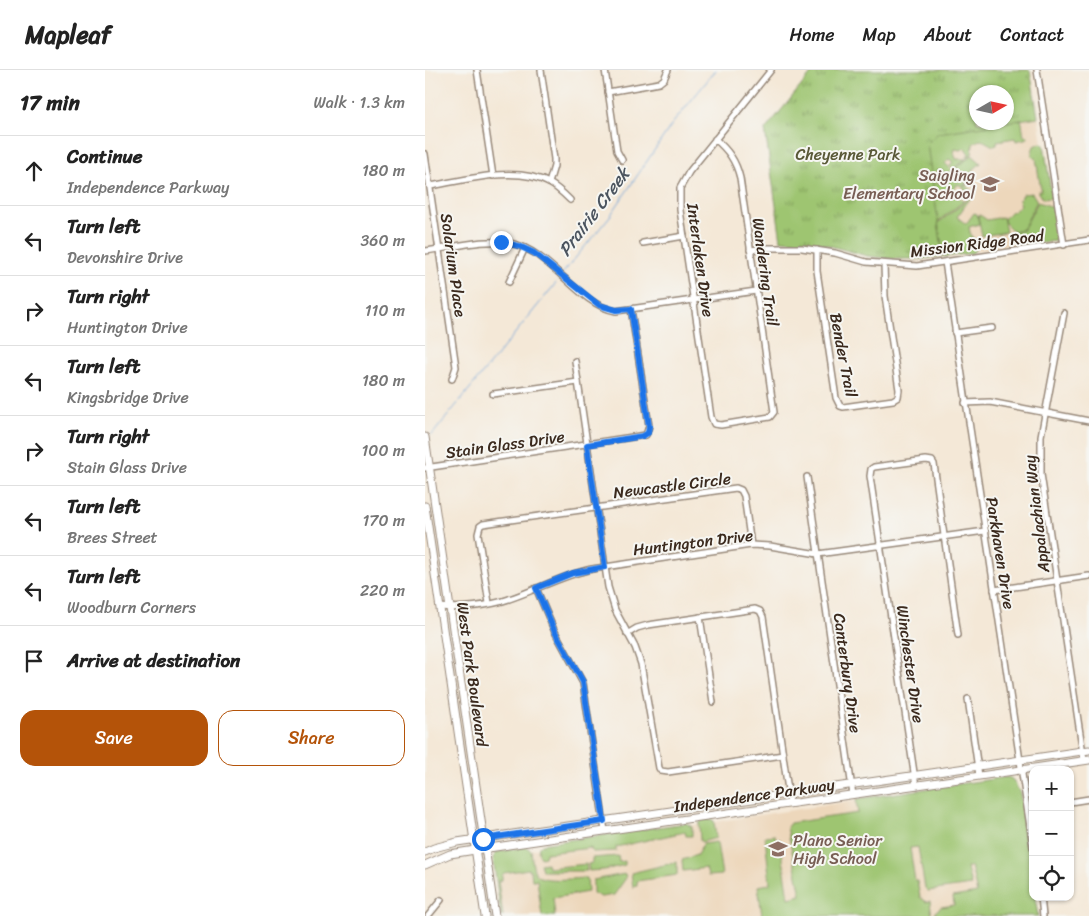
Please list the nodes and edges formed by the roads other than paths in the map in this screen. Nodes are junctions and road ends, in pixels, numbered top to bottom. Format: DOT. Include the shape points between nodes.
graph roads {
  1 [pos="477,70"];
  2 [pos="541,70"];
  3 [pos="605,70"];
  4 [pos="668,70"];
  5 [pos="771,70"];
  6 [pos="1037,70"];
  7 [pos="608,92"];
  8 [pos="715,140"];
  9 [pos="425,154"];
  10 [pos="622,160"];
  11 [pos="493,176"];
  12 [pos="549,183"];
  13 [pos="430,186"];
  14 [pos="570,200"];
  15 [pos="684,236"];
  16 [pos="1089,240"];
  17 [pos="643,242"];
  18 [pos="1064,244"];
  19 [pos="525,248"];
  20 [pos="439,250"];
  21 [pos="750,250"];
  22 [pos="817,250"];
  23 [pos="425,252"];
  24 [pos="945,262"];
  25 [pos="884,264"];
  26 [pos="509,282"];
  27 [pos="756,291"];
  28 [pos="694,300"];
  29 [pos="631,309"];
  30 [pos="1064,312"];
  31 [pos="992,328"];
  32 [pos="955,333"];
  33 [pos="575,361"];
  34 [pos="452,379"];
  35 [pos="578,382"];
  36 [pos="493,394"];
  37 [pos="965,403"];
  38 [pos="1045,413"];
  39 [pos="772,416"];
  40 [pos="1089,420"];
  41 [pos="425,436"];
  42 [pos="587,445"];
  43 [pos="427,468"];
  44 [pos="807,477"];
  45 [pos="425,506"];
  46 [pos="596,508"];
  47 [pos="985,531"];
  48 [pos="944,537"];
  49 [pos="751,545"];
  50 [pos="881,546"];
  51 [pos="818,554"];
  52 [pos="605,567"];
  53 [pos="1089,576"];
  54 [pos="1057,580"];
  55 [pos="536,588"];
  56 [pos="994,590"];
  57 [pos="489,603"];
  58 [pos="440,607"];
  59 [pos="450,608"];
  60 [pos="700,617"];
  61 [pos="627,634"];
  62 [pos="958,635"];
  63 [pos="969,699"];
  64 [pos="713,702"];
  65 [pos="1086,750"];
  66 [pos="783,755"];
  67 [pos="1020,760"];
  68 [pos="1087,760"];
  69 [pos="978,766"];
  70 [pos="1021,770"];
  71 [pos="915,776"];
  72 [pos="979,776"];
  73 [pos="852,785"];
  74 [pos="917,786"];
  75 [pos="788,794"];
  76 [pos="853,795"];
  77 [pos="1089,799"];
  78 [pos="1074,801"];
  79 [pos="790,804"];
  80 [pos="1029,804"];
  81 [pos="604,821"];
  82 [pos="605,831"];
  83 [pos="532,832"];
  84 [pos="483,839"];
  85 [pos="473,840"];
  86 [pos="533,841"];
  87 [pos="484,848"];
  88 [pos="475,850"];
  89 [pos="425,852"];
  90 [pos="425,865"];
  91 [pos="441,900"];
  92 [pos="1041,901"];
  93 [pos="428,916"];
  94 [pos="485,916"];
  95 [pos="495,916"];
  96 [pos="1043,916"];
  1 -- 11 [label="street"];
  2 -- 12 [label="street" via="554,159"];
  3 -- 7 [label="street"];
  4 -- 7 [label="street" via="659,84"];
  5 -- 8 [label="street, Interlaken Drive"];
  6 -- 18 [label="street"];
  7 -- 10 [label="street" via="617,151"];
  8 -- 15 [label="street, Interlaken Drive" via="680,188"];
  8 -- 21 [label="street, Wandering Trail" via="730,154 738,169"];
  9 -- 13 [label="street, Solarium Place"];
  11 -- 12 [label="street" via="522,174"];
  11 -- 13 [label="street"];
  12 -- 14 [label="street"];
  13 -- 20 [label="street, Solarium Place"];
  15 -- 17 [label="street"];
  15 -- 28 [label="street, Interlaken Drive"];
  16 -- 18 [label="street, Mission Ridge Road"];
  18 -- 24 [label="street, Mission Ridge Road"];
  19 -- 20 [label="street" via="491,242"];
  19 -- 26 [label="street"];
  19 -- 29 [label="street" via="605,308"];
  20 -- 23 [label="street"];
  20 -- 34 [label="street, Solarium Place" via="456,367"];
  21 -- 22 [label="street, Mission Ridge Road" via="785,247"];
  21 -- 27 [label="street, Wandering Trail"];
  22 -- 25 [label="street, Mission Ridge Road"];
  22 -- 25 [label="street, Bender Trail" via="817,271 840,406 899,397 885,296"];
  24 -- 25 [label="street, Mission Ridge Road" via="917,266"];
  24 -- 32 [label="street, Parkhaven Drive"];
  27 -- 28 [label="street"];
  27 -- 39 [label="street, Wandering Trail"];
  28 -- 29 [label="street"];
  28 -- 39 [label="street, Interlaken Drive" via="714,424"];
  29 -- 42 [label="street, Stain Glass Drive" via="648,433"];
  30 -- 38 [label="street, Appalachian Way"];
  31 -- 32 [label="street"];
  32 -- 37 [label="street, Parkhaven Drive"];
  33 -- 35 [label="street"];
  35 -- 36 [label="street"];
  35 -- 42 [label="street"];
  37 -- 38 [label="street" via="990,402"];
  37 -- 47 [label="street, Parkhaven Drive"];
  38 -- 40 [label="street"];
  38 -- 54 [label="street, Appalachian Way" via="1041,474"];
  41 -- 43 [label="main road, West Park Boulevard"];
  42 -- 43 [label="street, Stain Glass Drive"];
  42 -- 46 [label="street"];
  43 -- 59 [label="main road, West Park Boulevard"];
  44 -- 51 [label="street, Canterbury Drive"];
  45 -- 58 [label="main road, West Park Boulevard"];
  46 -- 49 [label="street, Newcastle Circle" via="739,488 744,496"];
  46 -- 52 [label="street"];
  46 -- 57 [label="street, Newcastle Circle" via="480,526 478,534"];
  47 -- 48 [label="street, Huntington Drive"];
  47 -- 56 [label="street, Parkhaven Drive"];
  48 -- 50 [label="street, Huntington Drive"];
  48 -- 50 [label="street, Winchester Drive" via="932,461 879,466 870,472"];
  48 -- 62 [label="street"];
  49 -- 51 [label="street, Huntington Drive"];
  49 -- 52 [label="street, Huntington Drive"];
  50 -- 51 [label="street, Huntington Drive"];
  50 -- 71 [label="street, Winchester Drive"];
  51 -- 73 [label="street, Canterbury Drive"];
  52 -- 55 [label="street, Huntington Drive" via="573,573"];
  52 -- 61 [label="street" via="615,610"];
  53 -- 54 [label="street"];
  54 -- 56 [label="street"];
  54 -- 65 [label="street, Appalachian Way"];
  55 -- 57 [label="street, Huntington Drive" via="511,599"];
  55 -- 81 [label="street" via="554,630 583,682"];
  56 -- 67 [label="street, Parkhaven Drive"];
  57 -- 59 [label="street, Huntington Drive"];
  58 -- 59 [label="street, Huntington Drive"];
  58 -- 85 [label="main road, West Park Boulevard"];
  59 -- 84 [label="main road, West Park Boulevard"];
  60 -- 61 [label="street" via="648,625"];
  60 -- 64 [label="street"];
  60 -- 66 [label="street" via="760,611"];
  61 -- 66 [label="street" via="639,655 644,673 657,763 661,771"];
  63 -- 69 [label="street"];
  65 -- 67 [label="main road, Independence Parkway"];
  65 -- 68 [label="street, Appalachian Way"];
  66 -- 75 [label="street"];
  67 -- 69 [label="main road, Independence Parkway"];
  67 -- 70 [label="street, Parkhaven Drive"];
  68 -- 70 [label="main road, Independence Parkway"];
  69 -- 71 [label="main road, Independence Parkway"];
  69 -- 72 [label="street"];
  70 -- 72 [label="main road, Independence Parkway"];
  70 -- 80 [label="street, Parkhaven Drive"];
  71 -- 73 [label="main road, Independence Parkway"];
  71 -- 74 [label="street, Winchester Drive"];
  72 -- 74 [label="main road, Independence Parkway"];
  73 -- 75 [label="main road, Independence Parkway"];
  73 -- 76 [label="street, Canterbury Drive"];
  74 -- 76 [label="main road, Independence Parkway"];
  75 -- 79 [label="street"];
  75 -- 81 [label="main road, Independence Parkway"];
  76 -- 79 [label="main road, Independence Parkway"];
  77 -- 78 [label="street"];
  79 -- 82 [label="main road, Independence Parkway"];
  81 -- 82 [label="street"];
  81 -- 83 [label="main road, Independence Parkway"];
  82 -- 86 [label="main road, Independence Parkway"];
  83 -- 84 [label="main road, Independence Parkway"];
  83 -- 86 [label="main road"];
  84 -- 85 [label="main road, Independence Parkway"];
  84 -- 87 [label="main road, West Park Boulevard"];
  85 -- 88 [label="main road, West Park Boulevard"];
  85 -- 89 [label="main road, Independence Parkway" via="446,844"];
  86 -- 87 [label="main road, Independence Parkway"];
  87 -- 88 [label="main road, Independence Parkway"];
  87 -- 95 [label="main road, West Park Boulevard"];
  88 -- 90 [label="main road, Independence Parkway" via="450,854"];
  88 -- 94 [label="main road, West Park Boulevard"];
  91 -- 93 [label="street"];
  92 -- 96 [label="street"];
}
